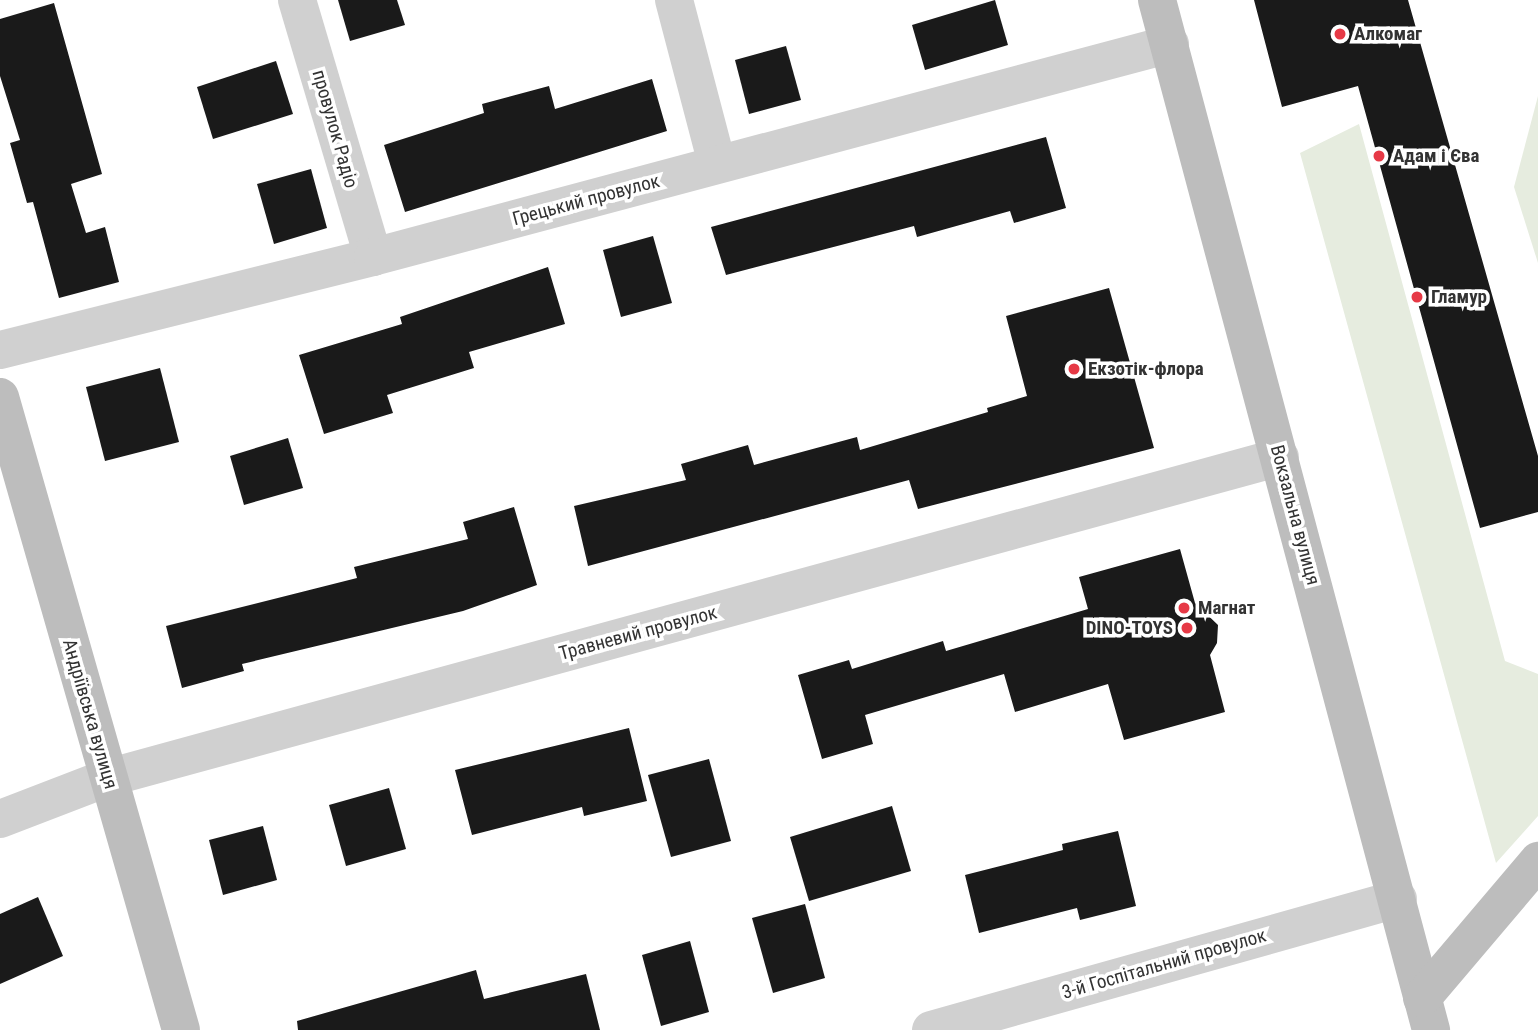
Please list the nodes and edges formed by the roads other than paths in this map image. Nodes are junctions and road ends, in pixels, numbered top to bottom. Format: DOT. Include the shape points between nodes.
graph roads {
  1 [pos="297,0"];
  2 [pos="674,0"];
  3 [pos="1157,0"];
  4 [pos="1170,44"];
  5 [pos="717,164"];
  6 [pos="373,257"];
  7 [pos="0,350"];
  8 [pos="0,397"];
  9 [pos="1280,457"];
  10 [pos="107,778"];
  11 [pos="0,819"];
  12 [pos="1538,861"];
  13 [pos="1398,900"];
  14 [pos="1426,1014"];
  15 [pos="181,1030"];
  16 [pos="931,1030"];
  1 -- 6 [label="street, провулок Радіо"];
  2 -- 5 [label="street"];
  3 -- 4 [label="main road, Вокзальна вулиця"];
  4 -- 5 [label="street, Грецький провулок"];
  4 -- 9 [label="main road, Вокзальна вулиця"];
  5 -- 6 [label="street, Грецький провулок"];
  6 -- 7 [label="street, Грецький провулок"];
  8 -- 10 [label="main road, Андріївська вулиця"];
  9 -- 10 [label="street, Травневий провулок"];
  9 -- 13 [label="main road, Вокзальна вулиця"];
  10 -- 11 [label="street, Травневий провулок"];
  10 -- 15 [label="main road, Андріївська вулиця"];
  12 -- 14 [label="main road"];
  13 -- 14 [label="main road, Вокзальна вулиця"];
  13 -- 16 [label="street, 3-й Госпітальний провулок"];
}
